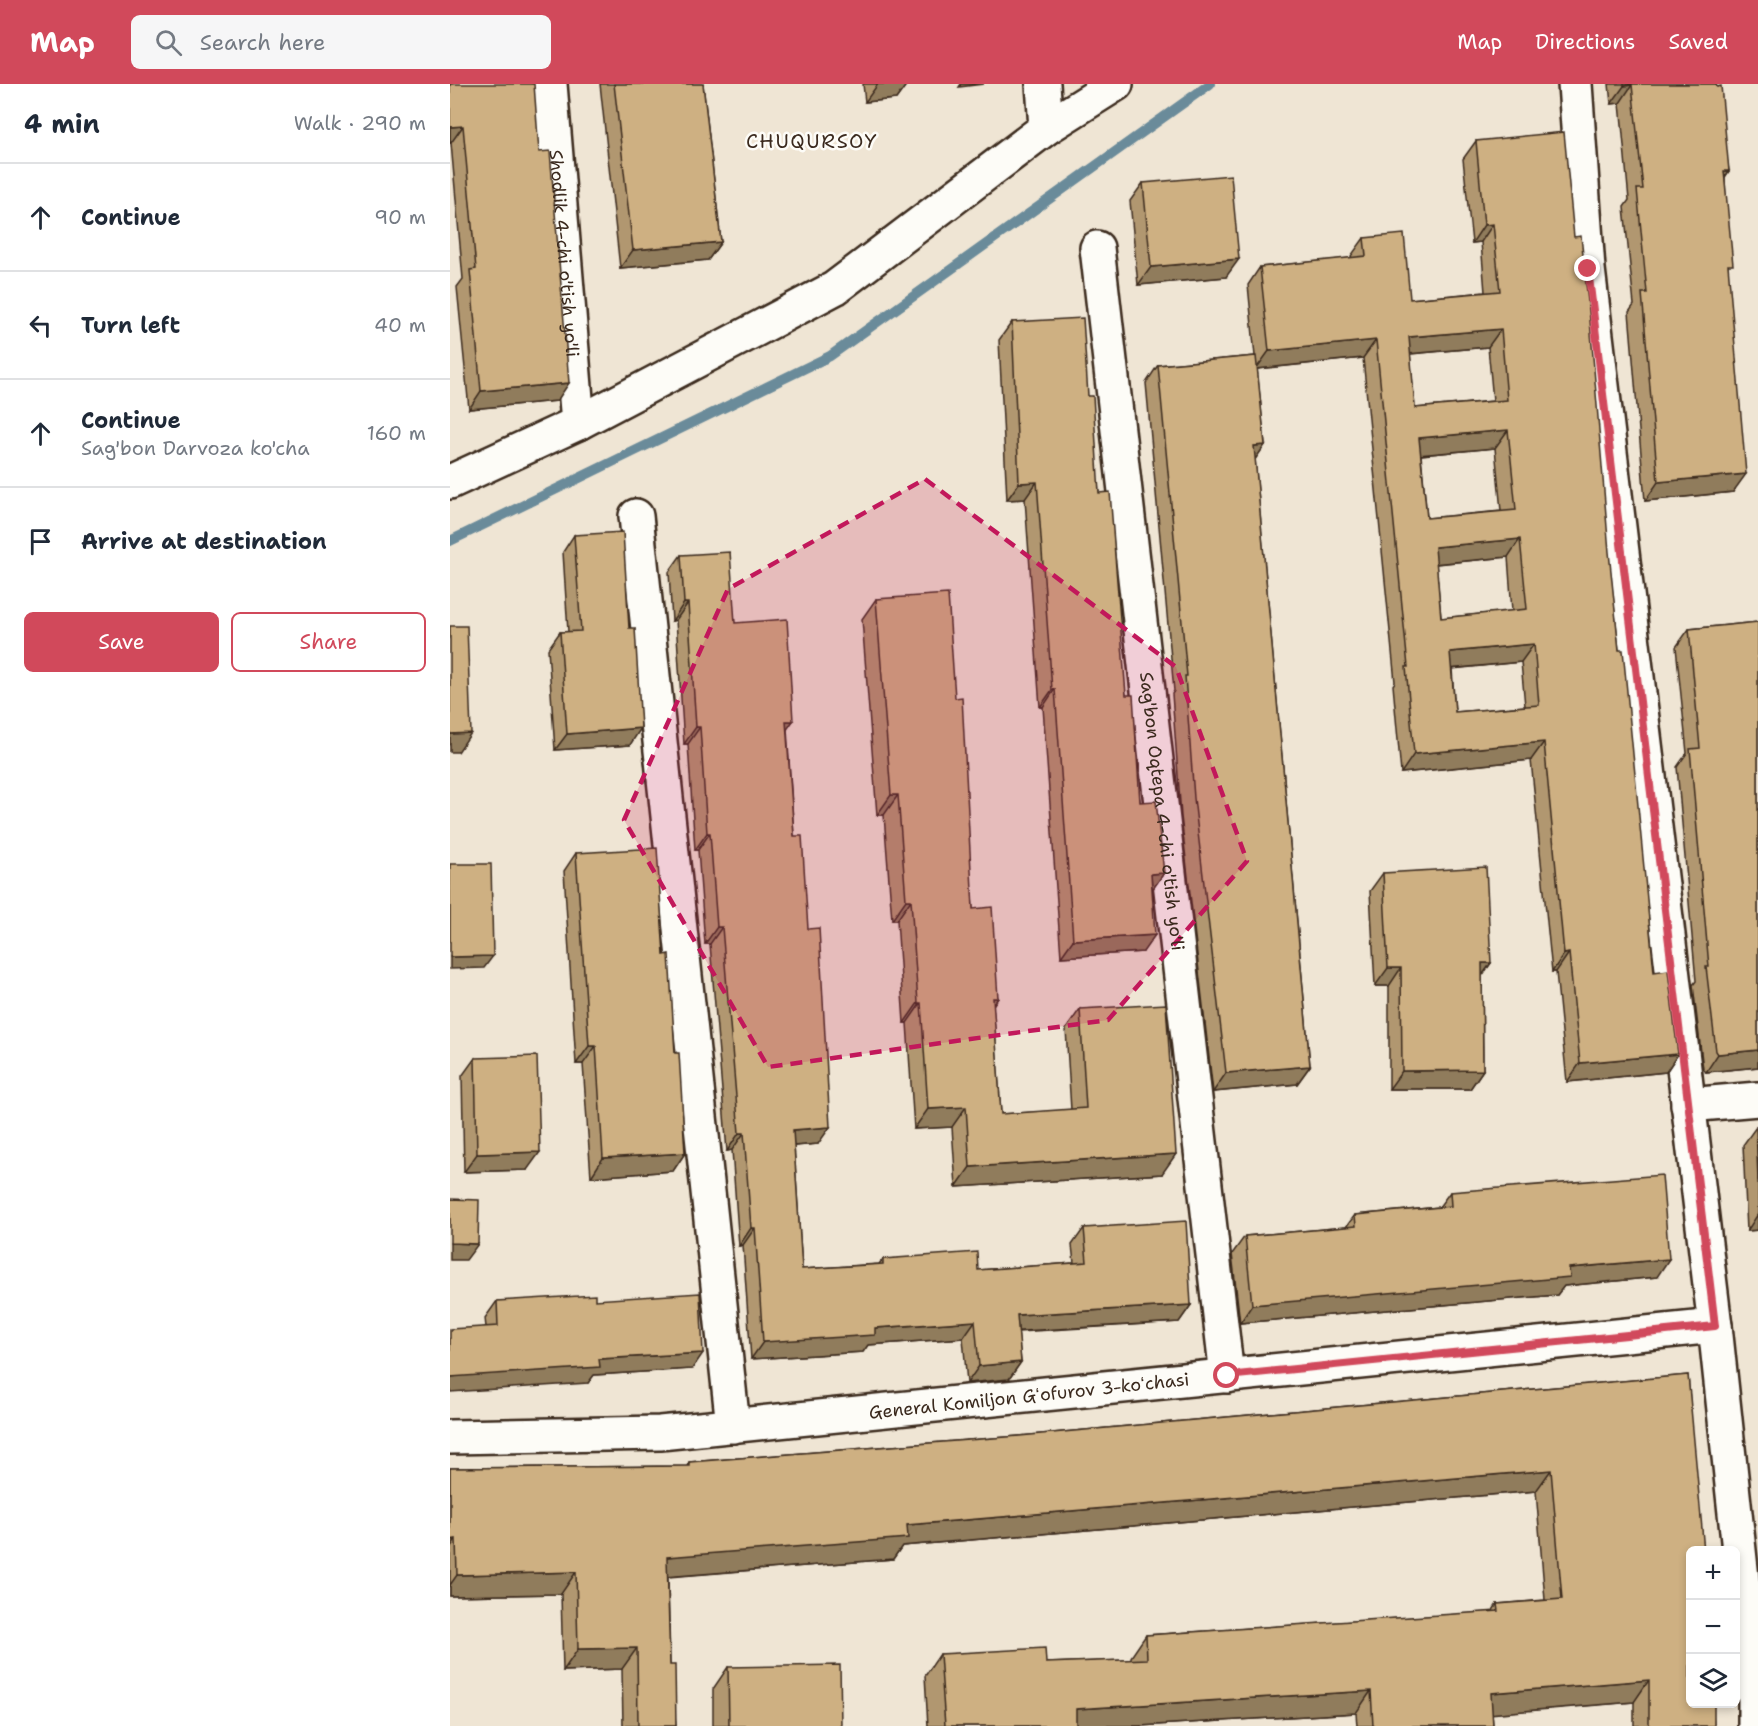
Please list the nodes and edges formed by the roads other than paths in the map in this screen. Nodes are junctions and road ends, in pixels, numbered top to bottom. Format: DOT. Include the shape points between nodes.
graph roads {
  1 [pos="550,84"];
  2 [pos="1043,84"];
  3 [pos="1116,84"];
  4 [pos="1575,84"];
  5 [pos="1046,128"];
  6 [pos="1097,248"];
  7 [pos="578,423"];
  8 [pos="450,482"];
  9 [pos="636,516"];
  10 [pos="1758,1099"];
  11 [pos="1688,1105"];
  12 [pos="1715,1326"];
  13 [pos="1227,1376"];
  14 [pos="733,1426"];
  15 [pos="450,1437"];
  16 [pos="1755,1726"];
  1 -- 7 [label="street, Shodlik 4-chi o'tish yo'li"];
  2 -- 5 [label="street"];
  3 -- 5 [label="street"];
  4 -- 11 [label="street" via="1588,269"];
  5 -- 7 [label="street" via="835,288"];
  6 -- 13 [label="street, Sag'bon Oqtepa 4-chi o'tish yo'li"];
  7 -- 8 [label="street"];
  9 -- 14 [label="street"];
  10 -- 11 [label="street"];
  11 -- 12 [label="street"];
  12 -- 13 [label="street, General Komiljon Gʻofurov 3-koʻchasi"];
  12 -- 16 [label="street"];
  13 -- 14 [label="street, General Komiljon Gʻofurov 3-koʻchasi"];
  14 -- 15 [label="street, General Komiljon Gʻofurov 3-koʻchasi" via="660,1433"];
}
